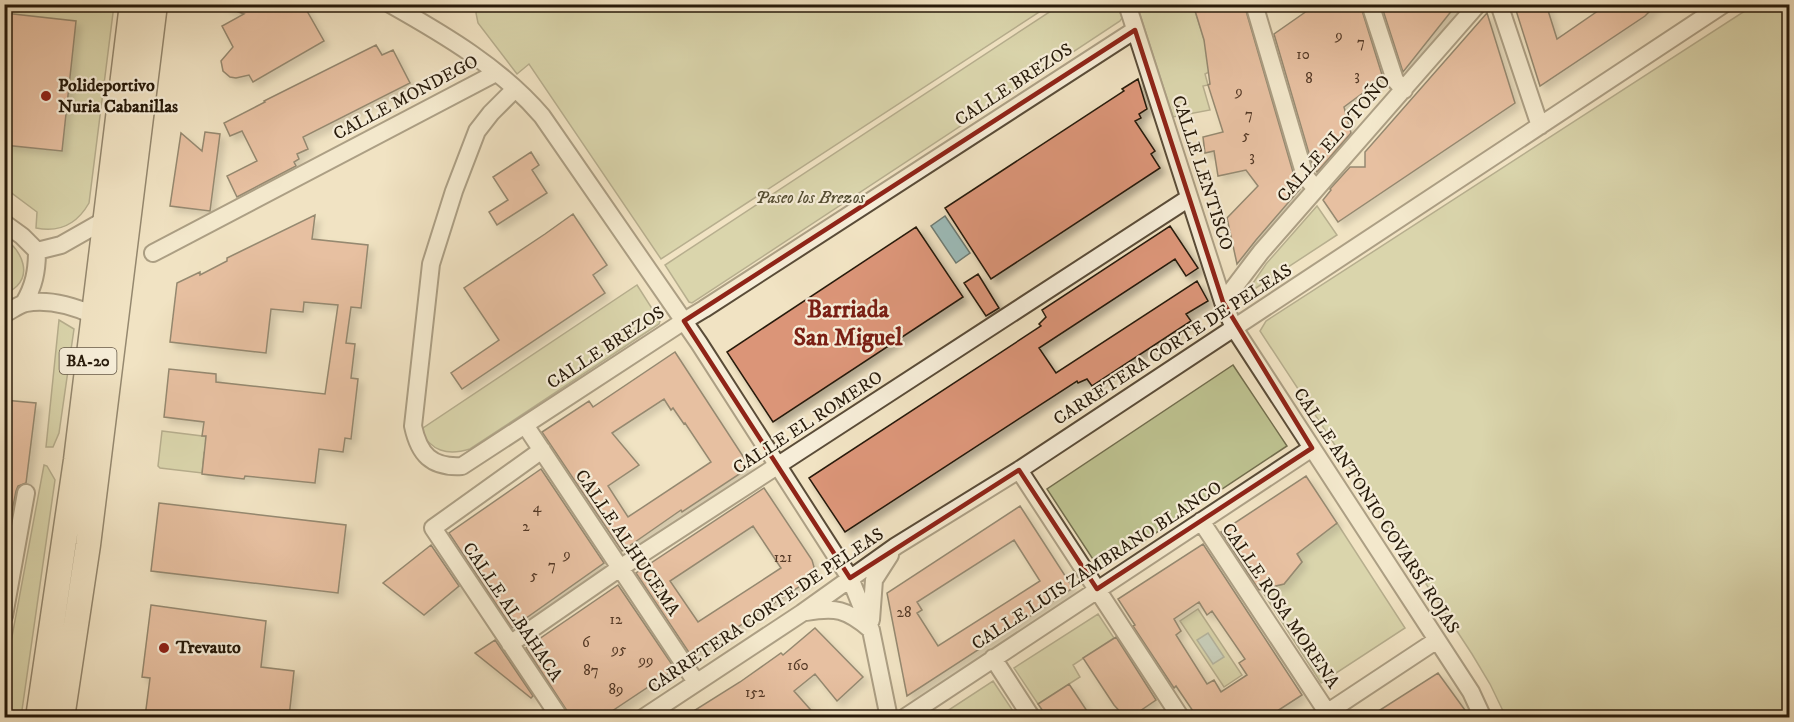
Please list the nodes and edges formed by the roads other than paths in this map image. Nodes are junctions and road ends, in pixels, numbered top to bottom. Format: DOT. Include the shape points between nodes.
graph roads {
  1 [pos="132,4"];
  2 [pos="155,4"];
  3 [pos="390,4"];
  4 [pos="1127,4"];
  5 [pos="1254,4"];
  6 [pos="1370,4"];
  7 [pos="1478,4"];
  8 [pos="1499,4"];
  9 [pos="1724,4"];
  10 [pos="1135,30"];
  11 [pos="496,73"];
  12 [pos="515,89"];
  13 [pos="1404,90"];
  14 [pos="1540,126"];
  15 [pos="1316,189"];
  16 [pos="1189,198"];
  17 [pos="105,220"];
  18 [pos="4,223"];
  19 [pos="37,251"];
  20 [pos="153,253"];
  21 [pos="37,272"];
  22 [pos="1223,302"];
  23 [pos="24,303"];
  24 [pos="54,303"];
  25 [pos="4,314"];
  26 [pos="93,315"];
  27 [pos="684,321"];
  28 [pos="1234,328"];
  29 [pos="525,425"];
  30 [pos="1312,448"];
  31 [pos="542,450"];
  32 [pos="777,466"];
  33 [pos="1019,470"];
  34 [pos="26,493"];
  35 [pos="1201,521"];
  36 [pos="896,546"];
  37 [pos="620,568"];
  38 [pos="854,575"];
  39 [pos="1097,589"];
  40 [pos="6,598"];
  41 [pos="871,604"];
  42 [pos="802,613"];
  43 [pos="4,616"];
  44 [pos="871,630"];
  45 [pos="1437,640"];
  46 [pos="510,644"];
  47 [pos="993,658"];
  48 [pos="696,682"];
  49 [pos="1323,715"];
  50 [pos="38,717"];
  51 [pos="62,717"];
  52 [pos="560,717"];
  53 [pos="643,717"];
  54 [pos="889,717"];
  55 [pos="904,717"];
  56 [pos="1032,717"];
  57 [pos="1181,717"];
  58 [pos="1483,717"];
  1 -- 17 [label="highway, BA-20"];
  2 -- 51 [label="highway, BA-20" via="88,545"];
  3 -- 11 [label="street" via="445,35"];
  4 -- 10 [label="street, CALLE LENTISCO"];
  5 -- 15 [label="street" via="1305,176"];
  6 -- 13 [label="street" via="1395,80"];
  7 -- 13 [label="street, CALLE EL OTOÑO"];
  8 -- 14 [label="street"];
  9 -- 14 [label="street, CARRETERA CORTE DE PELEAS"];
  10 -- 16 [label="street, CALLE LENTISCO"];
  10 -- 27 [label="street, CALLE BREZOS"];
  11 -- 12 [label="street, CALLE MONDEGO"];
  11 -- 20 [label="street, CALLE MONDEGO"];
  12 -- 27 [label="street, CALLE MONDEGO" via="542,117"];
  12 -- 29 [label="street, CALLE BREZOS" via="477,131 431,264 413,426 422,452 440,465 451,467 462,466"];
  13 -- 15 [label="street, CALLE EL OTOÑO"];
  14 -- 28 [label="street, CARRETERA CORTE DE PELEAS"];
  15 -- 22 [label="street, CALLE EL OTOÑO"];
  16 -- 22 [label="street, CALLE LENTISCO"];
  16 -- 32 [label="street, CALLE EL ROMERO"];
  17 -- 19 [label="street" via="61,245"];
  17 -- 26 [label="highway, BA-20"];
  18 -- 19 [label="street"];
  19 -- 21 [label="street"];
  21 -- 23 [label="street"];
  21 -- 24 [label="street" via="42,289"];
  22 -- 28 [label="street, CALLE LENTISCO"];
  23 -- 24 [label="street"];
  23 -- 25 [label="street"];
  24 -- 26 [label="street"];
  26 -- 50 [label="highway, BA-20"];
  27 -- 29 [label="street, CALLE BREZOS"];
  27 -- 32 [label="street, CALLE MONDEGO"];
  28 -- 30 [label="street, CALLE ANTONIO COVARSÍ ROJAS"];
  28 -- 33 [label="street, CARRETERA CORTE DE PELEAS"];
  29 -- 31 [label="street, CALLE ALHUCEMA"];
  30 -- 35 [label="street, CALLE LUIS ZAMBRANO BLANCO"];
  30 -- 45 [label="street, CALLE ANTONIO COVARSÍ ROJAS"];
  31 -- 37 [label="street, CALLE ALHUCEMA"];
  31 -- 46 [label="street, CALLE ALBAHACA" via="433,528"];
  32 -- 37 [label="street, CALLE EL ROMERO"];
  32 -- 38 [label="street, CALLE MONDEGO"];
  33 -- 36 [label="street, CARRETERA CORTE DE PELEAS"];
  33 -- 39 [label="street"];
  34 -- 40 [label="street"];
  35 -- 39 [label="street, CALLE LUIS ZAMBRANO BLANCO"];
  35 -- 49 [label="street, CALLE ROSA MORENA"];
  36 -- 38 [label="street, CARRETERA CORTE DE PELEAS"];
  36 -- 41 [label="street" via="874,580"];
  37 -- 46 [label="street, CALLE EL ROMERO"];
  37 -- 48 [label="street, CALLE ALHUCEMA"];
  38 -- 41 [label="street"];
  38 -- 42 [label="street, CARRETERA CORTE DE PELEAS"];
  38 -- 44 [label="street"];
  39 -- 47 [label="street, CALLE LUIS ZAMBRANO BLANCO"];
  39 -- 57 [label="street"];
  40 -- 43 [label="street"];
  41 -- 44 [label="street"];
  42 -- 44 [label="street" via="829,608 857,618"];
  42 -- 48 [label="street, CARRETERA CORTE DE PELEAS"];
  44 -- 54 [label="street"];
  45 -- 49 [label="street"];
  45 -- 58 [label="street, CALLE ANTONIO COVARSÍ ROJAS"];
  46 -- 52 [label="street, CALLE ALBAHACA"];
  47 -- 55 [label="street, CALLE LUIS ZAMBRANO BLANCO"];
  47 -- 56 [label="street"];
  48 -- 53 [label="street, CARRETERA CORTE DE PELEAS"];
}
